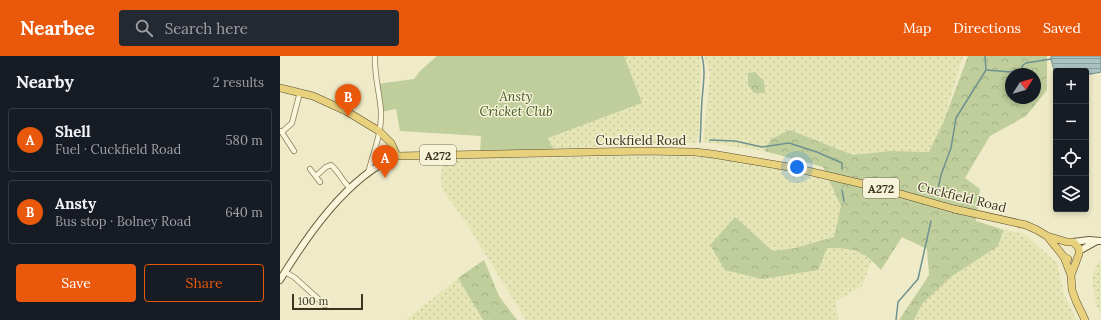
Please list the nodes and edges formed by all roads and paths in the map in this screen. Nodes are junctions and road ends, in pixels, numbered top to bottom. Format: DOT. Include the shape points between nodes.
graph roads {
  1 [pos="375,56"];
  2 [pos="280,88"];
  3 [pos="300,92"];
  4 [pos="281,131"];
  5 [pos="379,131"];
  6 [pos="294,151"];
  7 [pos="396,156"];
  8 [pos="310,169"];
  9 [pos="368,173"];
  10 [pos="316,176"];
  11 [pos="320,182"];
  12 [pos="350,188"];
  13 [pos="1047,236"];
  14 [pos="1099,241"];
  15 [pos="1070,242"];
  16 [pos="1078,254"];
  17 [pos="1063,255"];
  18 [pos="285,272"];
  19 [pos="1071,275"];
  20 [pos="280,280"];
  21 [pos="325,305"];
  22 [pos="1085,320"];
  1 -- 5 [label="street" via="381,112"];
  2 -- 3 [label="highway"];
  3 -- 4 [label="street" via="292,123"];
  3 -- 5 [label="highway" via="346,111"];
  4 -- 6 [label="street"];
  5 -- 7 [label="highway" via="390,143"];
  5 -- 9 [label="street"];
  7 -- 9 [label="main road, Cuckfield Road"];
  7 -- 13 [label="highway, Cuckfield Road / A272" via="644,151 712,154 795,168 880,188 954,209 1026,225"];
  8 -- 10 [label="street"];
  9 -- 12 [label="main road, Cuckfield Road"];
  10 -- 11 [label="street"];
  10 -- 12 [label="street" via="331,165"];
  12 -- 18 [label="main road, Cuckfield Road" via="306,239"];
  13 -- 15 [label="highway, Cuckfield Road / A272"];
  13 -- 17 [label="highway, Cuckfield Road / A272"];
  14 -- 15 [label="main road"];
  14 -- 16 [label="main road"];
  15 -- 16 [label="highway" via="1077,246"];
  15 -- 17 [label="highway" via="1062,246"];
  16 -- 17 [label="highway" via="1072,260"];
  16 -- 19 [label="highway, A272"];
  17 -- 19 [label="highway, A272"];
  18 -- 20 [label="main road, Cuckfield Road"];
  18 -- 21 [label="street"];
  19 -- 22 [label="highway, A272" via="1072,290"];
}
